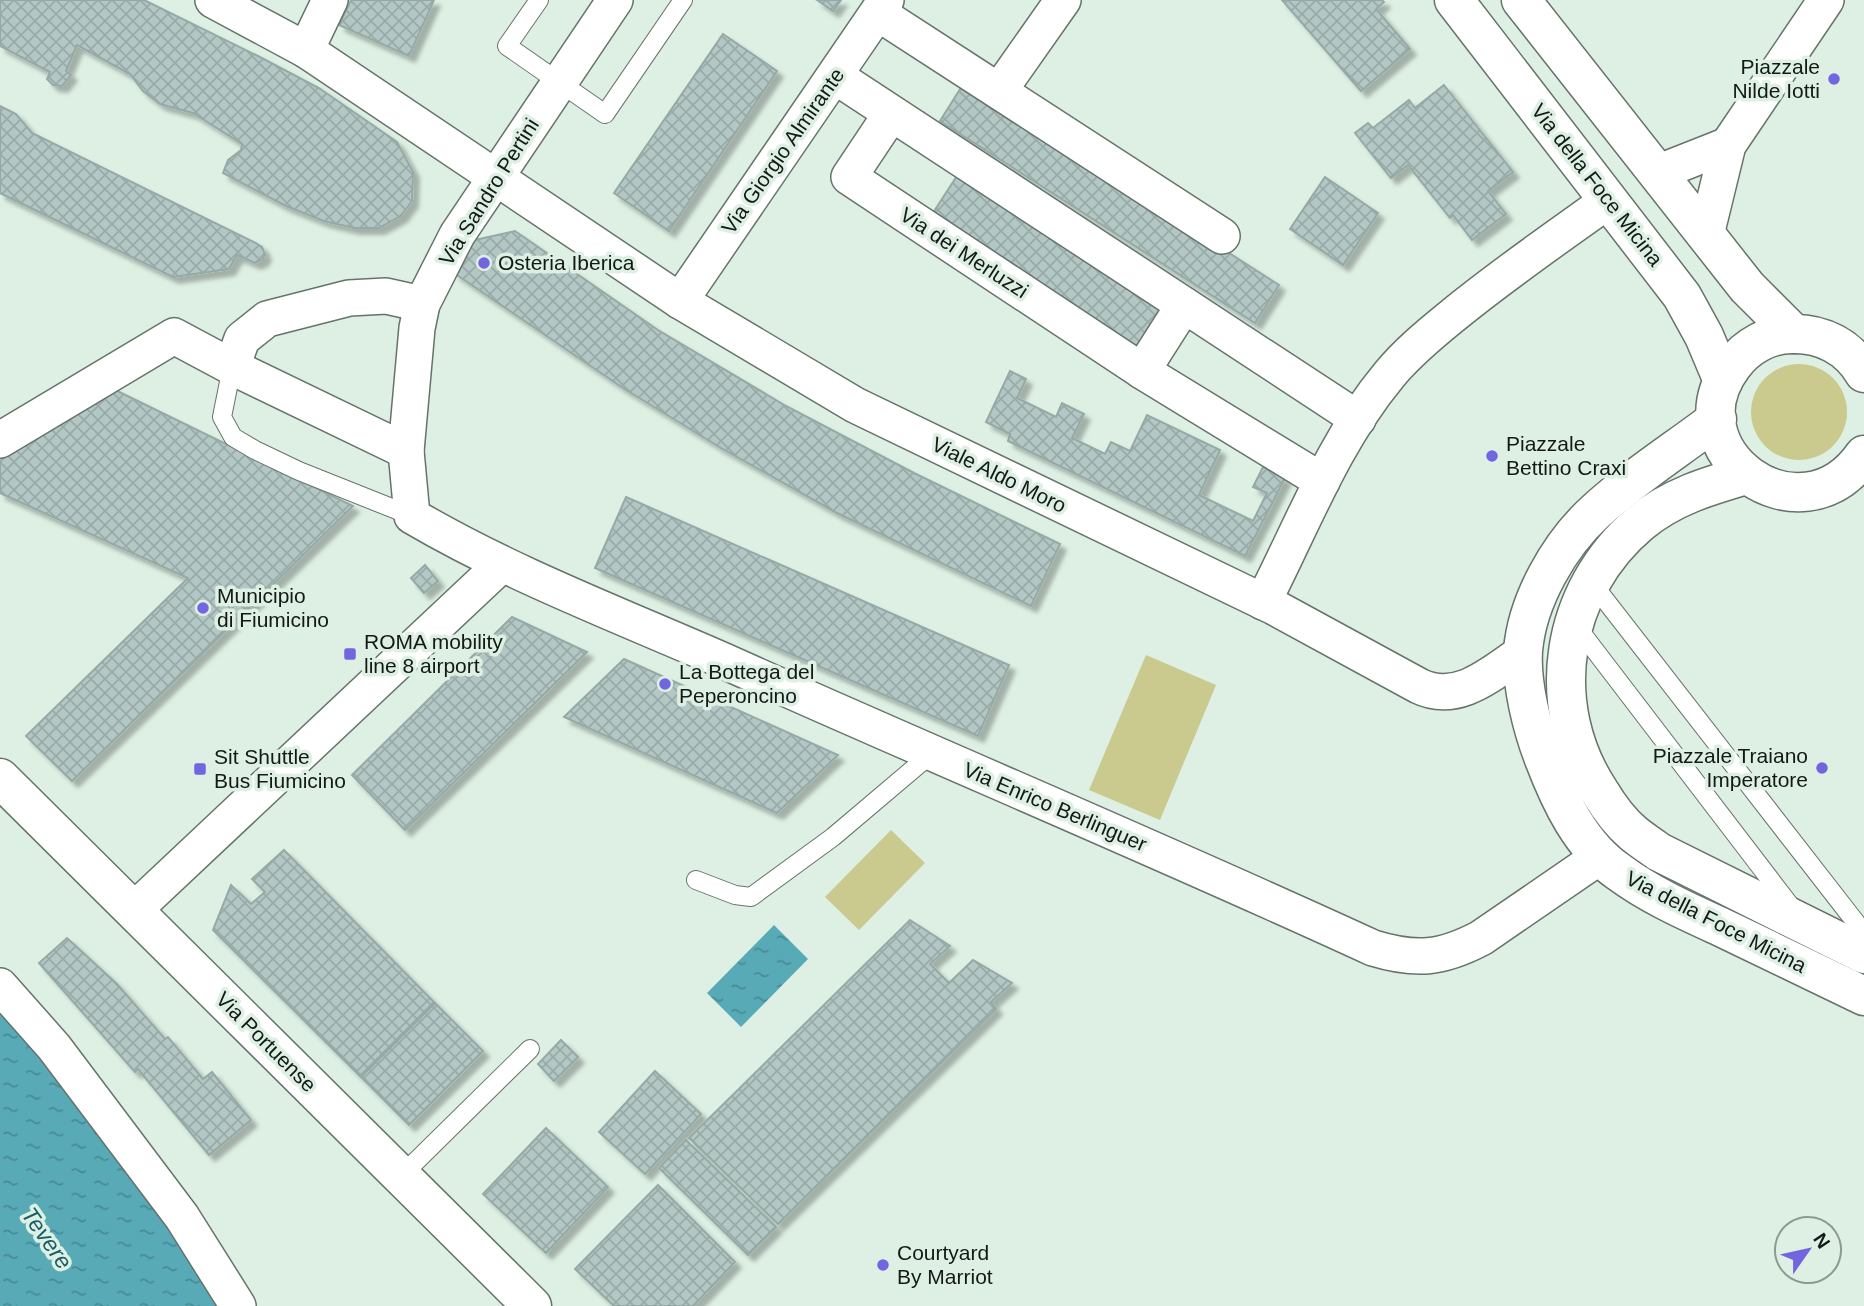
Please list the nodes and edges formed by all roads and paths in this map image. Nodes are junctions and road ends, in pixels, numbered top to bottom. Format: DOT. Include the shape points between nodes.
graph roads {
  1 [pos="213,0"];
  2 [pos="330,0"];
  3 [pos="538,0"];
  4 [pos="615,0"];
  5 [pos="683,0"];
  6 [pos="1063,0"];
  7 [pos="1454,0"];
  8 [pos="1521,0"];
  9 [pos="1826,0"];
  10 [pos="882,6"];
  11 [pos="306,50"];
  12 [pos="835,76"];
  13 [pos="559,83"];
  14 [pos="999,91"];
  15 [pos="891,114"];
  16 [pos="1728,145"];
  17 [pos="1657,173"];
  18 [pos="496,176"];
  19 [pos="1609,200"];
  20 [pos="1706,235"];
  21 [pos="1222,236"];
  22 [pos="680,301"];
  23 [pos="422,304"];
  24 [pos="1184,305"];
  25 [pos="1794,334"];
  26 [pos="232,367"];
  27 [pos="1863,370"];
  28 [pos="1142,371"];
  29 [pos="1723,381"];
  30 [pos="1358,419"];
  31 [pos="1717,419"];
  32 [pos="0,440"];
  33 [pos="406,451"];
  34 [pos="1864,455"];
  35 [pos="1746,475"];
  36 [pos="1322,481"];
  37 [pos="412,516"];
  38 [pos="502,564"];
  39 [pos="1592,583"];
  40 [pos="1263,602"];
  41 [pos="1574,624"];
  42 [pos="1523,652"];
  43 [pos="931,754"];
  44 [pos="0,778"];
  45 [pos="1600,857"];
  46 [pos="696,880"];
  47 [pos="133,911"];
  48 [pos="1805,924"];
  49 [pos="1864,933"];
  50 [pos="1864,954"];
  51 [pos="0,986"];
  52 [pos="1864,996"];
  53 [pos="530,1049"];
  54 [pos="401,1176"];
  55 [pos="238,1306"];
  56 [pos="532,1306"];
  1 -- 11 [label="street, Viale Aldo Moro"];
  2 -- 11 [label="street"];
  3 -- 13 [label="lane" via="507,46"];
  4 -- 13 [label="street, Via Sandro Pertini"];
  5 -- 13 [label="lane" via="605,114"];
  6 -- 14 [label="street"];
  7 -- 19 [label="street, Via della Foce Micina"];
  8 -- 17 [label="street"];
  9 -- 16 [label="street"];
  10 -- 12 [label="street, Via Giorgio Almirante"];
  10 -- 14 [label="street"];
  11 -- 18 [label="street, Viale Aldo Moro"];
  12 -- 15 [label="street"];
  12 -- 22 [label="street, Via Giorgio Almirante"];
  13 -- 18 [label="street, Via Sandro Pertini"];
  14 -- 21 [label="street"];
  15 -- 24 [label="street"];
  15 -- 28 [label="street, Via dei Merluzzi" via="849,177"];
  16 -- 17 [label="street"];
  16 -- 20 [label="street"];
  17 -- 20 [label="street"];
  18 -- 22 [label="street, Viale Aldo Moro"];
  18 -- 23 [label="street, Via Sandro Pertini" via="457,235"];
  19 -- 29 [label="street, Via della Foce Micina" via="1682,296"];
  19 -- 30 [label="street" via="1484,289 1428,336 1390,374"];
  20 -- 25 [label="street" via="1747,288"];
  22 -- 40 [label="street, Viale Aldo Moro" via="855,405"];
  23 -- 26 [label="street" via="386,296 349,298 267,319 242,339"];
  23 -- 33 [label="street, Via Sandro Pertini"];
  24 -- 28 [label="street"];
  24 -- 30 [label="street"];
  25 -- 27 [label="street" via="1832,342"];
  25 -- 29 [label="street" via="1757,344 1737,360"];
  26 -- 32 [label="street" via="174,336"];
  26 -- 33 [label="street"];
  26 -- 37 [label="lane" via="222,417 233,438 299,471"];
  28 -- 36 [label="street, Via dei Merluzzi"];
  29 -- 31 [label="street"];
  30 -- 36 [label="street"];
  31 -- 35 [label="street" via="1729,456"];
  31 -- 42 [label="street, Via della Foce Micina" via="1618,493 1571,537 1533,609"];
  33 -- 37 [label="street, Via Sandro Pertini"];
  34 -- 35 [label="street" via="1846,475 1809,492 1769,488"];
  35 -- 39 [label="street, Via della Foce Micina" via="1664,505 1618,544"];
  36 -- 40 [label="street"];
  37 -- 38 [label="street, Via Enrico Berlinguer"];
  38 -- 43 [label="street, Via Enrico Berlinguer"];
  38 -- 47 [label="street"];
  39 -- 41 [label="street, Via della Foce Micina"];
  39 -- 49 [label="lane"];
  40 -- 42 [label="street, Viale Aldo Moro" via="1429,691 1468,687"];
  41 -- 48 [label="lane"];
  41 -- 48 [label="street, Via della Foce Micina" via="1565,669 1567,713 1590,778 1611,810 1659,852"];
  42 -- 45 [label="street, Via della Foce Micina" via="1528,706 1545,762 1573,820"];
  43 -- 45 [label="street, Via Enrico Berlinguer" via="1373,948 1407,957 1443,954 1472,943"];
  43 -- 46 [label="lane" via="833,837 751,898"];
  44 -- 47 [label="street, Via Portuense"];
  45 -- 52 [label="street, Via della Foce Micina" via="1673,904"];
  47 -- 54 [label="street, Via Portuense"];
  48 -- 50 [label="street, Via della Foce Micina"];
  51 -- 55 [label="street" via="54,1047 182,1217"];
  53 -- 54 [label="lane"];
  54 -- 56 [label="street, Via Portuense"];
}
